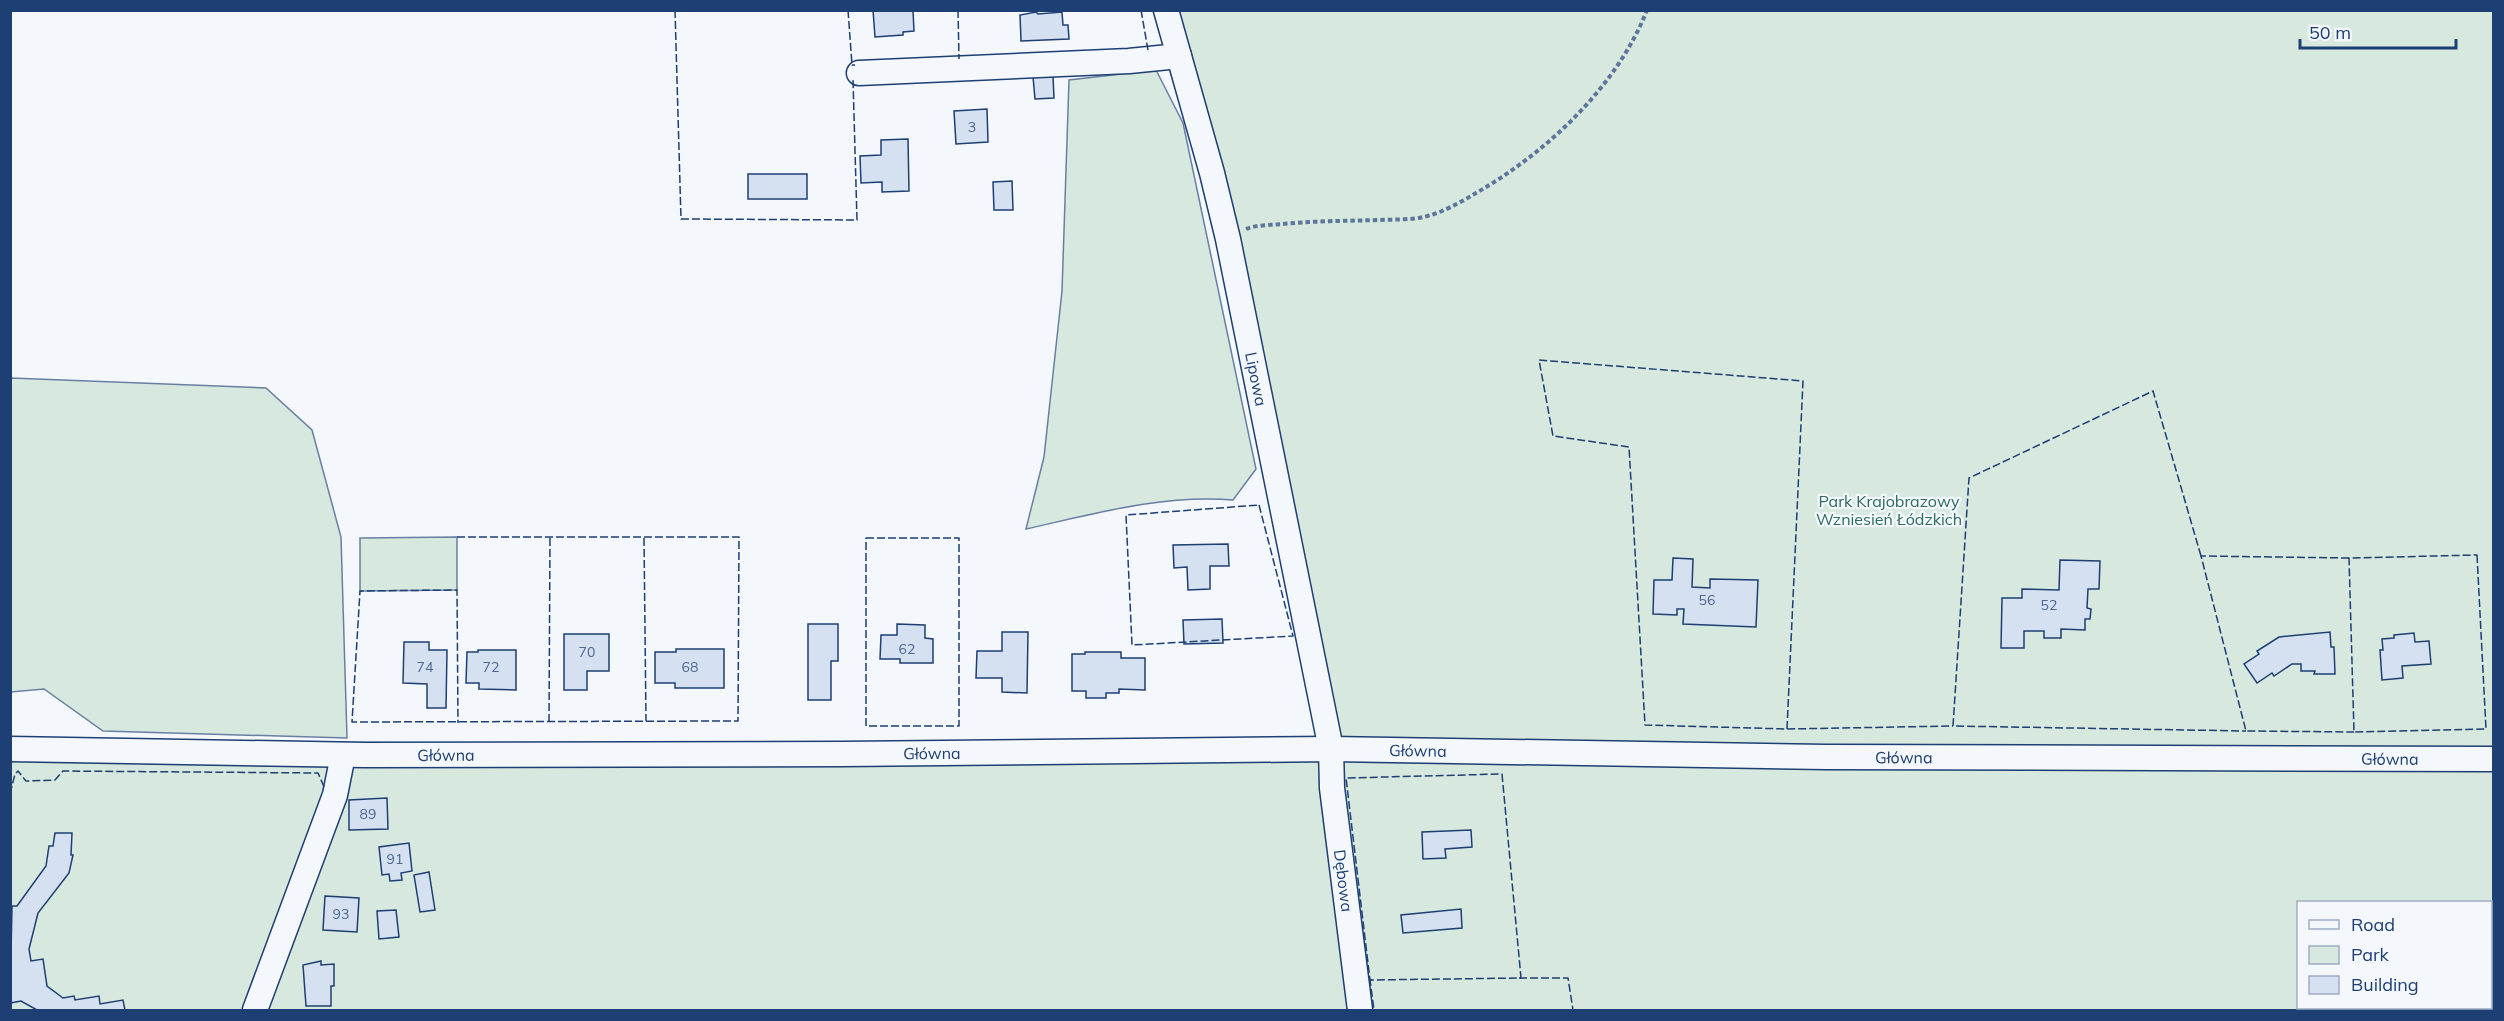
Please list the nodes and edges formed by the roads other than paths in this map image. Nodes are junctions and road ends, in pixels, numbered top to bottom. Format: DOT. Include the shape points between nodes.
graph roads {
  1 [pos="1166,10"];
  2 [pos="1179,56"];
  3 [pos="859,73"];
  4 [pos="10,749"];
  5 [pos="1331,749"];
  6 [pos="343,755"];
  7 [pos="2493,759"];
  8 [pos="255,1011"];
  9 [pos="1360,1011"];
  1 -- 2 [label="street, Lipowa"];
  2 -- 3 [label="street"];
  2 -- 5 [label="street, Lipowa" via="1228,239"];
  4 -- 6 [label="street, Główna"];
  5 -- 6 [label="street, Główna"];
  5 -- 7 [label="street, Główna" via="1838,757"];
  5 -- 9 [label="street, Dębowa" via="1332,788"];
  6 -- 8 [label="street" via="335,795"];
}
